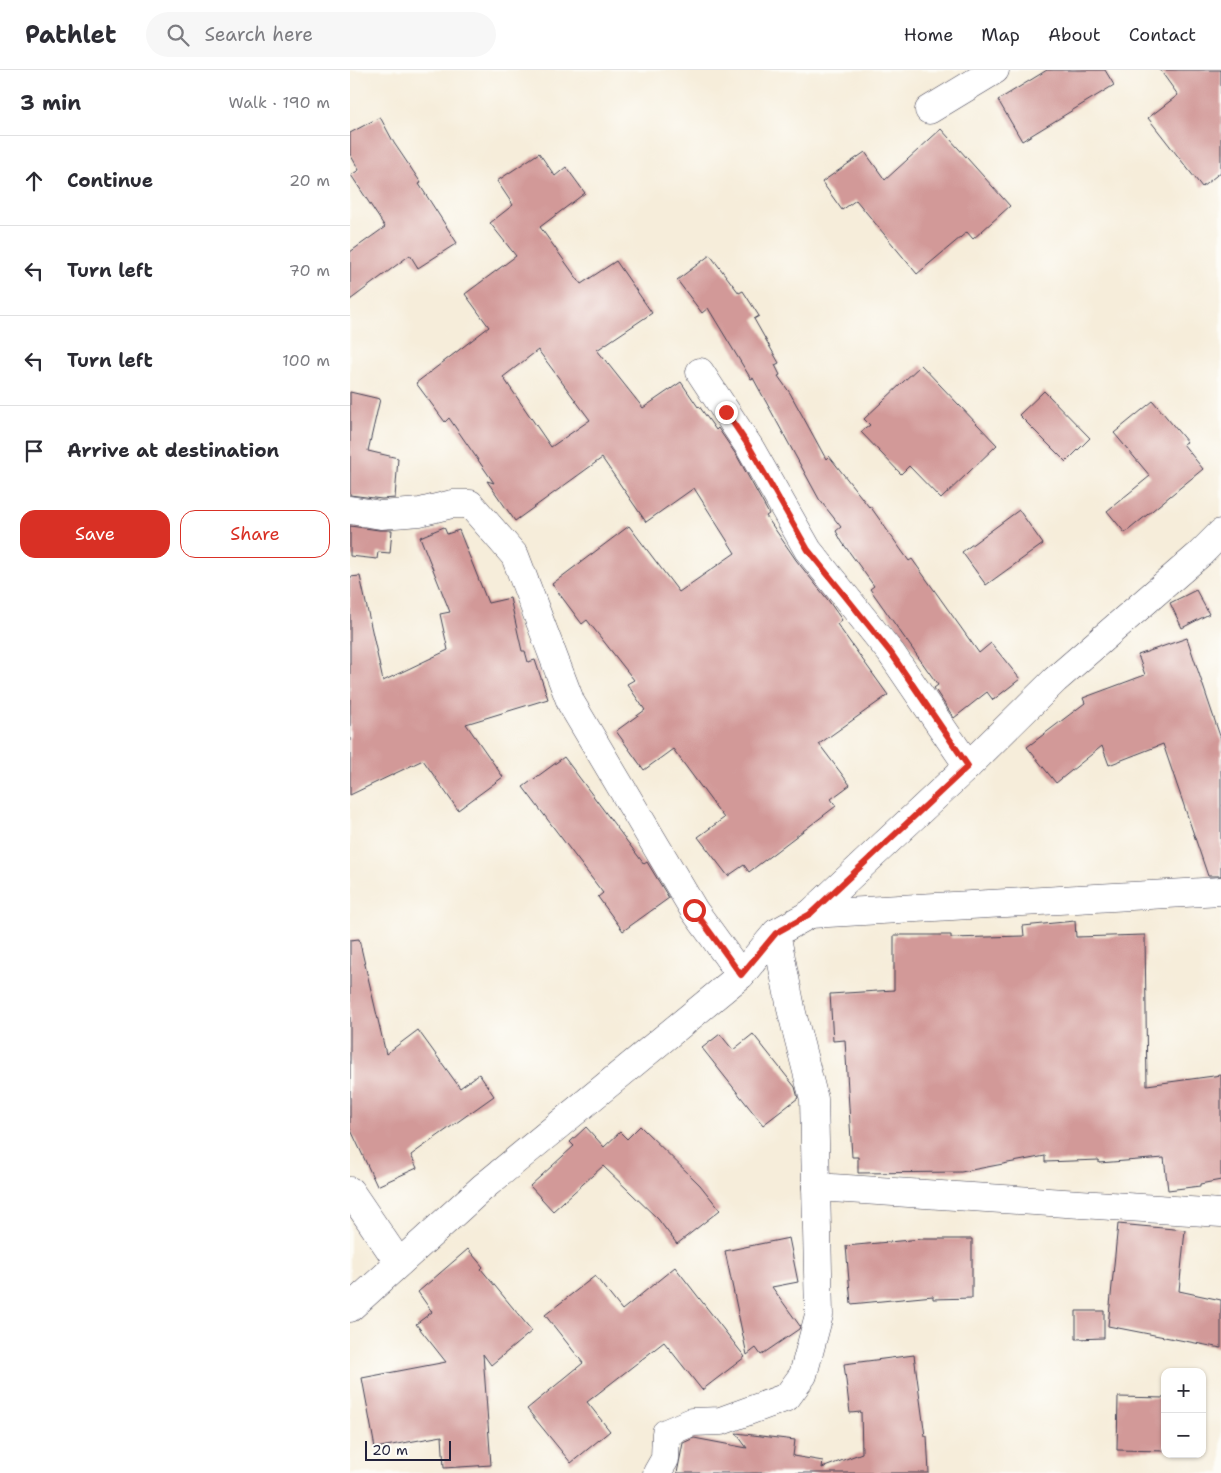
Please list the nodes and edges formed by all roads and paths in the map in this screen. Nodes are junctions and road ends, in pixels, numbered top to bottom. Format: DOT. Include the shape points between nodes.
graph roads {
  1 [pos="995,70"];
  2 [pos="929,110"];
  3 [pos="700,372"];
  4 [pos="350,510"];
  5 [pos="1221,534"];
  6 [pos="968,766"];
  7 [pos="1221,891"];
  8 [pos="810,914"];
  9 [pos="776,933"];
  10 [pos="741,975"];
  11 [pos="816,1187"];
  12 [pos="350,1191"];
  13 [pos="1221,1213"];
  14 [pos="399,1263"];
  15 [pos="350,1308"];
  16 [pos="657,1473"];
  1 -- 2 [label="street"];
  3 -- 6 [label="street" via="750,448 808,550 891,653"];
  4 -- 10 [label="street" via="380,516 470,504 515,556 571,703 694,910"];
  5 -- 6 [label="street" via="1055,680"];
  6 -- 8 [label="street"];
  7 -- 8 [label="street"];
  8 -- 9 [label="street"];
  9 -- 10 [label="street"];
  9 -- 11 [label="street" via="814,1099"];
  10 -- 14 [label="street" via="482,1188"];
  11 -- 13 [label="street"];
  11 -- 16 [label="street" via="818,1315 803,1375 787,1397 721,1420 692,1422 666,1433 664,1459"];
  12 -- 14 [label="street"];
  14 -- 15 [label="street"];
}
